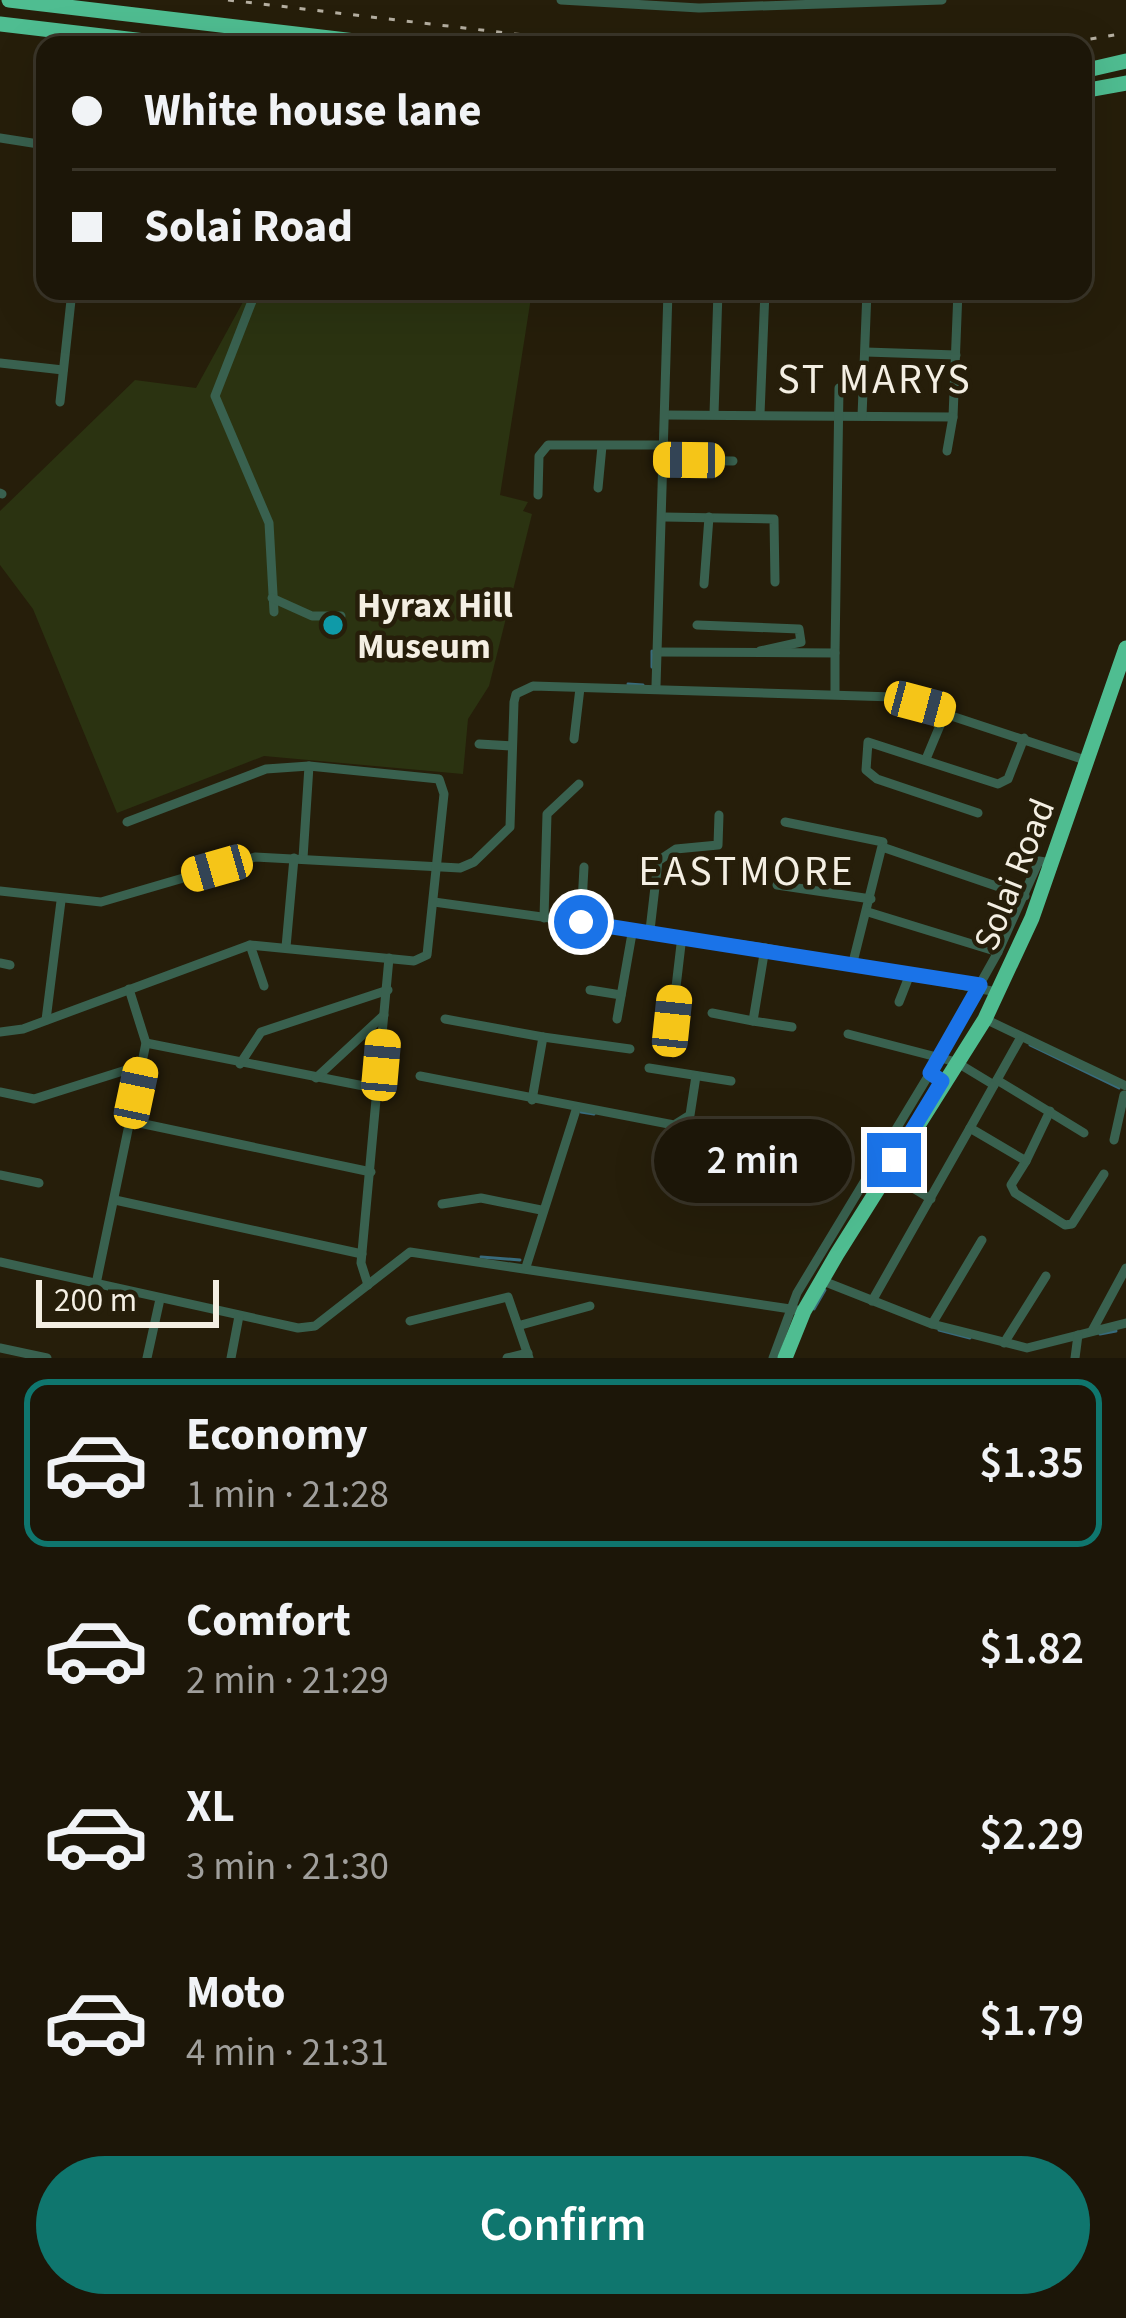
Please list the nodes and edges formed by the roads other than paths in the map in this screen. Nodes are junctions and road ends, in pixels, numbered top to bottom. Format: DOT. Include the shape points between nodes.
graph roads {
  1 [pos="9,0"];
  2 [pos="561,0"];
  3 [pos="942,0"];
  4 [pos="773,3"];
  5 [pos="0,24"];
  6 [pos="228,26"];
  7 [pos="100,36"];
  8 [pos="226,36"];
  9 [pos="313,36"];
  10 [pos="1126,61"];
  11 [pos="1126,71"];
  12 [pos="1092,72"];
  13 [pos="1092,74"];
  14 [pos="1126,83"];
  15 [pos="1092,89"];
  16 [pos="1126,92"];
  17 [pos="1092,98"];
  18 [pos="0,138"];
  19 [pos="36,144"];
  20 [pos="71,300"];
  21 [pos="252,300"];
  22 [pos="668,300"];
  23 [pos="718,300"];
  24 [pos="765,300"];
  25 [pos="867,300"];
  26 [pos="958,300"];
  27 [pos="866,352"];
  28 [pos="956,355"];
  29 [pos="0,363"];
  30 [pos="63,370"];
  31 [pos="863,389"];
  32 [pos="60,402"];
  33 [pos="714,414"];
  34 [pos="760,414"];
  35 [pos="665,415"];
  36 [pos="838,415"];
  37 [pos="862,416"];
  38 [pos="953,416"];
  39 [pos="665,445"];
  40 [pos="602,446"];
  41 [pos="947,451"];
  42 [pos="665,460"];
  43 [pos="734,461"];
  44 [pos="598,488"];
  45 [pos="538,494"];
  46 [pos="664,517"];
  47 [pos="710,517"];
  48 [pos="775,581"];
  49 [pos="704,584"];
  50 [pos="272,598"];
  51 [pos="274,612"];
  52 [pos="341,616"];
  53 [pos="697,625"];
  54 [pos="1126,648"];
  55 [pos="657,652"];
  56 [pos="835,653"];
  57 [pos="743,655"];
  58 [pos="656,686"];
  59 [pos="580,688"];
  60 [pos="835,692"];
  61 [pos="946,711"];
  62 [pos="1024,738"];
  63 [pos="574,739"];
  64 [pos="479,744"];
  65 [pos="512,746"];
  66 [pos="926,759"];
  67 [pos="1088,761"];
  68 [pos="309,766"];
  69 [pos="579,784"];
  70 [pos="977,813"];
  71 [pos="718,815"];
  72 [pos="127,822"];
  73 [pos="784,822"];
  74 [pos="885,848"];
  75 [pos="298,858"];
  76 [pos="1052,863"];
  77 [pos="584,867"];
  78 [pos="437,871"];
  79 [pos="777,885"];
  80 [pos="0,891"];
  81 [pos="1025,896"];
  82 [pos="871,899"];
  83 [pos="61,901"];
  84 [pos="434,902"];
  85 [pos="868,911"];
  86 [pos="544,917"];
  87 [pos="581,922"];
  88 [pos="633,928"];
  89 [pos="650,930"];
  90 [pos="682,936"];
  91 [pos="250,945"];
  92 [pos="286,946"];
  93 [pos="765,948"];
  94 [pos="998,952"];
  95 [pos="388,958"];
  96 [pos="853,962"];
  97 [pos="910,974"];
  98 [pos="264,986"];
  99 [pos="129,989"];
  100 [pos="988,989"];
  101 [pos="388,990"];
  102 [pos="590,990"];
  103 [pos="621,995"];
  104 [pos="899,1002"];
  105 [pos="712,1013"];
  106 [pos="384,1015"];
  107 [pos="986,1018"];
  108 [pos="445,1019"];
  109 [pos="617,1019"];
  110 [pos="46,1020"];
  111 [pos="672,1021"];
  112 [pos="753,1021"];
  113 [pos="792,1028"];
  114 [pos="0,1032"];
  115 [pos="848,1034"];
  116 [pos="543,1037"];
  117 [pos="1021,1037"];
  118 [pos="146,1042"];
  119 [pos="630,1049"];
  120 [pos="948,1059"];
  121 [pos="239,1064"];
  122 [pos="142,1065"];
  123 [pos="649,1068"];
  124 [pos="421,1076"];
  125 [pos="696,1076"];
  126 [pos="936,1077"];
  127 [pos="316,1078"];
  128 [pos="731,1082"];
  129 [pos="995,1082"];
  130 [pos="379,1089"];
  131 [pos="1125,1091"];
  132 [pos="0,1092"];
  133 [pos="532,1100"];
  134 [pos="576,1110"];
  135 [pos="1050,1111"];
  136 [pos="130,1121"];
  137 [pos="970,1129"];
  138 [pos="1084,1133"];
  139 [pos="1114,1140"];
  140 [pos="1026,1161"];
  141 [pos="371,1172"];
  142 [pos="886,1172"];
  143 [pos="1104,1174"];
  144 [pos="0,1175"];
  145 [pos="39,1183"];
  146 [pos="931,1199"];
  147 [pos="115,1200"];
  148 [pos="442,1204"];
  149 [pos="541,1210"];
  150 [pos="982,1240"];
  151 [pos="362,1254"];
  152 [pos="0,1262"];
  153 [pos="526,1267"];
  154 [pos="1126,1268"];
  155 [pos="1046,1276"];
  156 [pos="823,1281"];
  157 [pos="96,1284"];
  158 [pos="368,1285"];
  159 [pos="160,1299"];
  160 [pos="872,1301"];
  161 [pos="590,1306"];
  162 [pos="797,1310"];
  163 [pos="239,1316"];
  164 [pos="410,1321"];
  165 [pos="1126,1323"];
  166 [pos="932,1324"];
  167 [pos="520,1325"];
  168 [pos="1092,1331"];
  169 [pos="1078,1335"];
  170 [pos="1004,1343"];
  171 [pos="0,1348"];
  172 [pos="1026,1353"];
  173 [pos="528,1355"];
  174 [pos="39,1357"];
  175 [pos="147,1358"];
  176 [pos="230,1358"];
  177 [pos="507,1358"];
  178 [pos="773,1358"];
  179 [pos="785,1358"];
  180 [pos="1075,1358"];
  1 -- 6 [label="highway"];
  2 -- 4 [label="street"];
  3 -- 4 [label="street"];
  5 -- 7 [label="highway"];
  6 -- 8 [label="highway"];
  6 -- 9 [label="highway"];
  10 -- 12 [label="highway"];
  11 -- 13 [label="highway"];
  14 -- 15 [label="highway"];
  16 -- 17 [label="highway"];
  18 -- 19 [label="street"];
  20 -- 30 [label="street"];
  21 -- 50 [label="street" via="215,396 269,523"];
  22 -- 35 [label="street"];
  23 -- 33 [label="street"];
  24 -- 34 [label="street"];
  25 -- 27 [label="street"];
  26 -- 28 [label="street"];
  27 -- 28 [label="street"];
  27 -- 31 [label="street"];
  28 -- 38 [label="street"];
  29 -- 30 [label="street"];
  30 -- 32 [label="street"];
  31 -- 36 [label="street" via="839,388"];
  31 -- 37 [label="street"];
  33 -- 34 [label="street"];
  33 -- 35 [label="street"];
  34 -- 36 [label="street"];
  35 -- 39 [label="street"];
  36 -- 37 [label="street"];
  36 -- 56 [label="street"];
  37 -- 38 [label="street"];
  38 -- 41 [label="street"];
  39 -- 40 [label="street"];
  39 -- 42 [label="street"];
  40 -- 44 [label="street"];
  40 -- 45 [label="street" via="544,446"];
  42 -- 43 [label="street"];
  42 -- 46 [label="street"];
  46 -- 47 [label="street"];
  46 -- 55 [label="street"];
  47 -- 48 [label="street" via="774,519"];
  47 -- 49 [label="street"];
  50 -- 51 [label="street"];
  50 -- 52 [label="street" via="312,616"];
  53 -- 57 [label="street" via="801,633 801,642"];
  54 -- 67 [label="highway, Solai Road"];
  55 -- 57 [label="street"];
  55 -- 58 [label="street"];
  56 -- 57 [label="street"];
  56 -- 60 [label="street"];
  58 -- 59 [label="street"];
  58 -- 60 [label="street"];
  59 -- 63 [label="street"];
  59 -- 65 [label="street" via="533,686 516,694"];
  60 -- 61 [label="street"];
  61 -- 62 [label="street"];
  61 -- 66 [label="street"];
  62 -- 66 [label="street" via="1003,783"];
  62 -- 67 [label="street"];
  64 -- 65 [label="street"];
  65 -- 78 [label="street" via="507,834 468,866"];
  66 -- 70 [label="street" via="871,740 866,747 866,770 877,779"];
  67 -- 76 [label="highway, Solai Road"];
  68 -- 72 [label="street" via="266,769"];
  68 -- 75 [label="street"];
  68 -- 78 [label="street" via="445,783"];
  69 -- 86 [label="street" via="547,814"];
  71 -- 89 [label="street" via="718,845 676,849 658,861"];
  73 -- 74 [label="street" via="878,837"];
  74 -- 81 [label="street"];
  74 -- 82 [label="street"];
  75 -- 78 [label="street"];
  75 -- 83 [label="street" via="255,857 101,902"];
  75 -- 92 [label="street"];
  76 -- 81 [label="street" via="1039,861"];
  76 -- 100 [label="highway, Solai Road"];
  77 -- 87 [label="street"];
  78 -- 84 [label="street"];
  79 -- 82 [label="street"];
  80 -- 83 [label="street"];
  81 -- 94 [label="street"];
  82 -- 85 [label="street"];
  83 -- 110 [label="street"];
  84 -- 86 [label="street"];
  84 -- 95 [label="street" via="427,955"];
  85 -- 94 [label="street"];
  85 -- 96 [label="street"];
  86 -- 87 [label="street"];
  87 -- 88 [label="street"];
  88 -- 89 [label="street"];
  88 -- 103 [label="street"];
  89 -- 90 [label="street"];
  90 -- 93 [label="street"];
  90 -- 111 [label="street"];
  91 -- 92 [label="street"];
  91 -- 98 [label="street"];
  91 -- 99 [label="street"];
  92 -- 95 [label="street"];
  93 -- 96 [label="street"];
  93 -- 112 [label="street"];
  94 -- 100 [label="street"];
  95 -- 101 [label="street"];
  96 -- 97 [label="street"];
  97 -- 100 [label="street"];
  97 -- 104 [label="street"];
  99 -- 110 [label="street"];
  99 -- 118 [label="street"];
  100 -- 107 [label="highway, Solai Road"];
  100 -- 120 [label="street"];
  101 -- 106 [label="street"];
  101 -- 121 [label="street" via="261,1031"];
  102 -- 103 [label="street"];
  103 -- 109 [label="street"];
  105 -- 112 [label="street"];
  106 -- 127 [label="street"];
  106 -- 130 [label="street"];
  107 -- 117 [label="street"];
  107 -- 120 [label="highway, Solai Road"];
  108 -- 116 [label="street"];
  110 -- 114 [label="street"];
  112 -- 113 [label="street"];
  115 -- 120 [label="street"];
  116 -- 119 [label="street"];
  116 -- 133 [label="street"];
  117 -- 129 [label="street"];
  117 -- 131 [label="street"];
  118 -- 121 [label="street"];
  118 -- 122 [label="street"];
  120 -- 126 [label="highway, Solai Road"];
  120 -- 129 [label="street"];
  121 -- 127 [label="street"];
  122 -- 132 [label="street" via="34,1099"];
  122 -- 136 [label="street"];
  123 -- 125 [label="street"];
  124 -- 133 [label="street"];
  125 -- 128 [label="street"];
  125 -- 134 [label="street" via="690,1115 680,1125"];
  126 -- 142 [label="highway, Solai Road"];
  126 -- 162 [label="street"];
  127 -- 130 [label="street"];
  129 -- 135 [label="street"];
  129 -- 137 [label="street"];
  130 -- 141 [label="street"];
  131 -- 139 [label="street"];
  133 -- 134 [label="street"];
  134 -- 149 [label="street"];
  135 -- 138 [label="street"];
  135 -- 140 [label="street"];
  136 -- 141 [label="street"];
  136 -- 147 [label="street"];
  137 -- 140 [label="street"];
  137 -- 146 [label="street"];
  140 -- 143 [label="street" via="1011,1185 1015,1193 1065,1225"];
  141 -- 151 [label="street"];
  142 -- 146 [label="street"];
  142 -- 156 [label="highway, Solai Road"];
  144 -- 145 [label="street"];
  146 -- 160 [label="street"];
  147 -- 151 [label="street"];
  147 -- 157 [label="street"];
  148 -- 149 [label="street" via="481,1198"];
  149 -- 153 [label="street"];
  150 -- 166 [label="street"];
  151 -- 158 [label="street"];
  152 -- 157 [label="street"];
  153 -- 158 [label="street" via="410,1252"];
  153 -- 162 [label="street"];
  154 -- 168 [label="street"];
  155 -- 170 [label="street"];
  156 -- 160 [label="street"];
  156 -- 162 [label="highway, Solai Road"];
  157 -- 159 [label="street"];
  158 -- 163 [label="street" via="308,1328"];
  159 -- 163 [label="street"];
  159 -- 175 [label="street"];
  160 -- 166 [label="street"];
  161 -- 167 [label="street"];
  162 -- 178 [label="street"];
  162 -- 179 [label="highway, Solai Road"];
  163 -- 176 [label="street"];
  164 -- 167 [label="street" via="508,1297"];
  165 -- 168 [label="street"];
  166 -- 170 [label="street"];
  167 -- 173 [label="street"];
  168 -- 169 [label="street"];
  169 -- 172 [label="street"];
  169 -- 180 [label="street"];
  170 -- 172 [label="street"];
  171 -- 174 [label="street"];
  173 -- 177 [label="street"];
}
